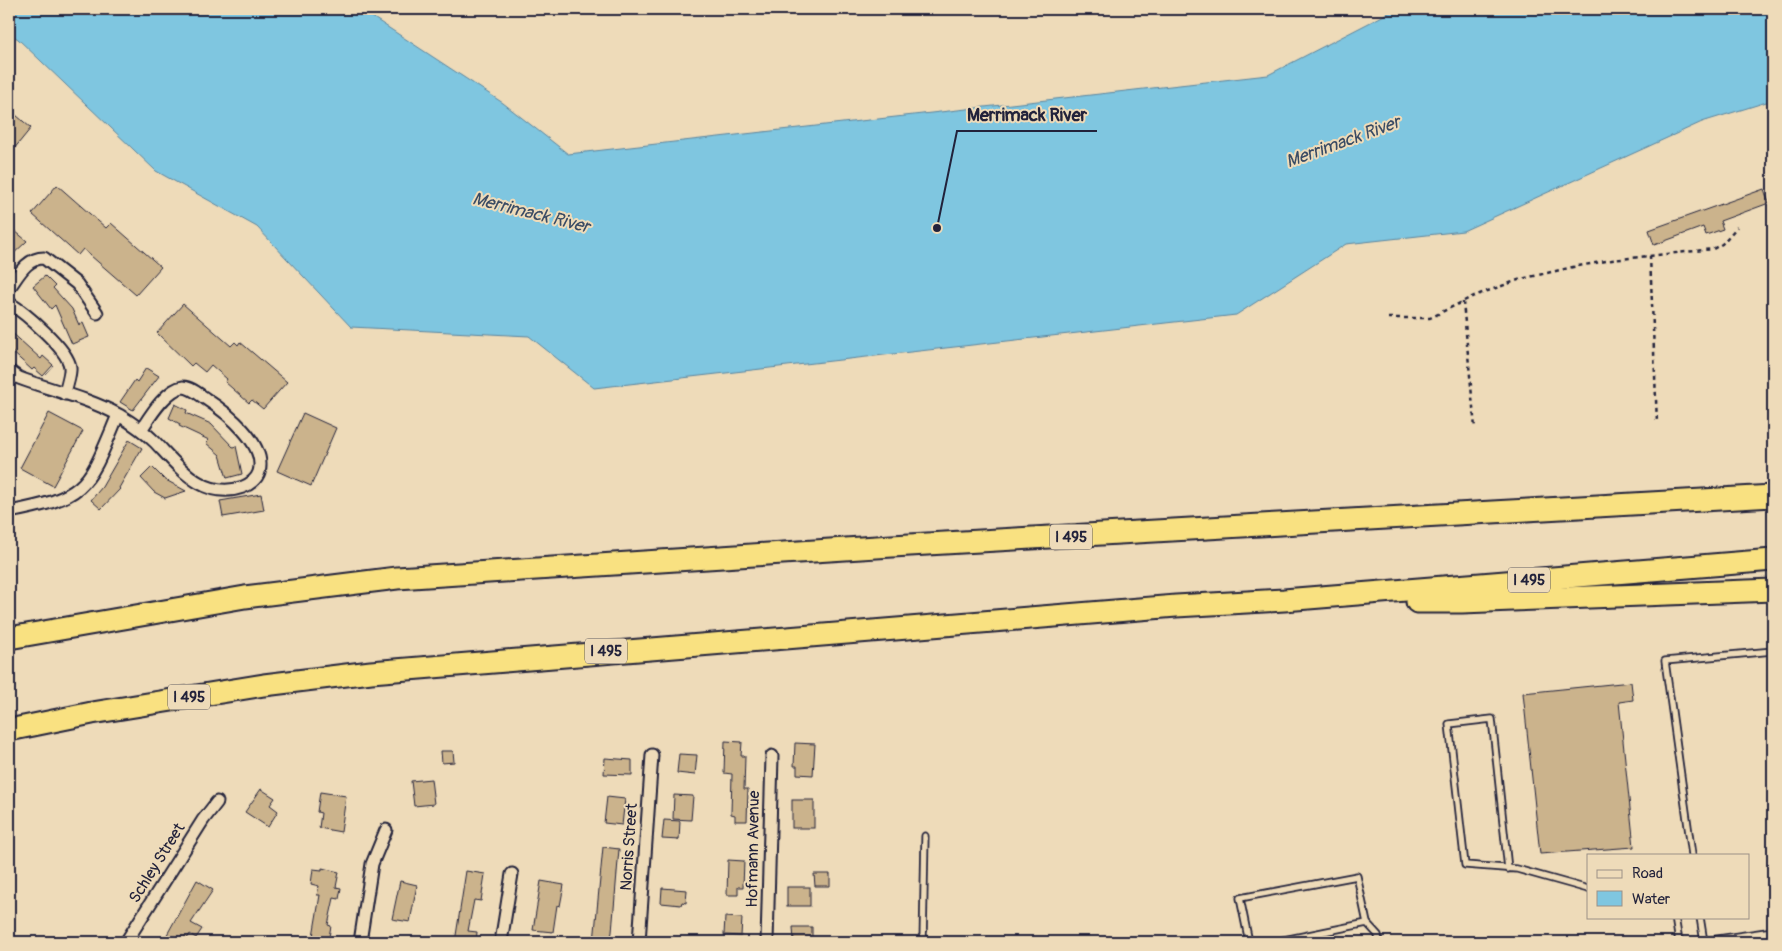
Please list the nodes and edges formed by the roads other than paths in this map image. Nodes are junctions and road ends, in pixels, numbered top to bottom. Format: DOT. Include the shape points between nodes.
graph roads {
  1 [pos="9,288"];
  2 [pos="9,303"];
  3 [pos="97,313"];
  4 [pos="9,370"];
  5 [pos="65,394"];
  6 [pos="118,414"];
  7 [pos="141,430"];
  8 [pos="1773,496"];
  9 [pos="9,512"];
  10 [pos="1773,560"];
  11 [pos="1773,590"];
  12 [pos="1284,600"];
  13 [pos="9,638"];
  14 [pos="1773,651"];
  15 [pos="9,730"];
  16 [pos="652,754"];
  17 [pos="772,756"];
  18 [pos="217,802"];
  19 [pos="386,830"];
  20 [pos="925,836"];
  21 [pos="1692,854"];
  22 [pos="1508,869"];
  23 [pos="512,874"];
  24 [pos="1587,889"];
  25 [pos="1675,918"];
  26 [pos="1700,918"];
  27 [pos="1367,924"];
  28 [pos="1773,931"];
  29 [pos="126,942"];
  30 [pos="360,942"];
  31 [pos="501,942"];
  32 [pos="639,942"];
  33 [pos="767,942"];
  34 [pos="923,942"];
  35 [pos="1249,942"];
  36 [pos="1274,942"];
  37 [pos="1380,942"];
  38 [pos="1679,942"];
  39 [pos="1704,942"];
  1 -- 3 [label="street" via="25,265 44,258 77,284"];
  2 -- 5 [label="street" via="64,354 70,367"];
  4 -- 5 [label="street" via="19,378"];
  5 -- 6 [label="street"];
  6 -- 7 [label="street"];
  6 -- 9 [label="street" via="93,474 77,491 46,505"];
  7 -- 7 [label="street" via="188,476 218,491 233,491 249,485 259,473 260,459 240,426 194,390 183,387 172,392"];
  8 -- 13 [label="highway, I 495" via="397,578 245,597"];
  10 -- 12 [label="highway, I 495"];
  11 -- 12 [label="highway" via="1462,602"];
  12 -- 15 [label="highway, I 495" via="419,667 264,685 92,712"];
  14 -- 21 [label="lane" via="1665,661"];
  16 -- 32 [label="street, Norris Street"];
  17 -- 33 [label="street, Hofmann Avenue"];
  18 -- 29 [label="street, Schley Street"];
  19 -- 30 [label="street" via="372,864"];
  20 -- 34 [label="lane"];
  22 -- 22 [label="lane" via="1492,719 1449,724 1465,865"];
  22 -- 24 [label="lane"];
  23 -- 31 [label="street"];
  25 -- 38 [label="lane"];
  26 -- 39 [label="lane"];
  27 -- 35 [label="lane" via="1357,876 1240,898"];
  27 -- 36 [label="lane"];
  27 -- 37 [label="lane" via="1378,934"];
  28 -- 39 [label="lane"];
}
